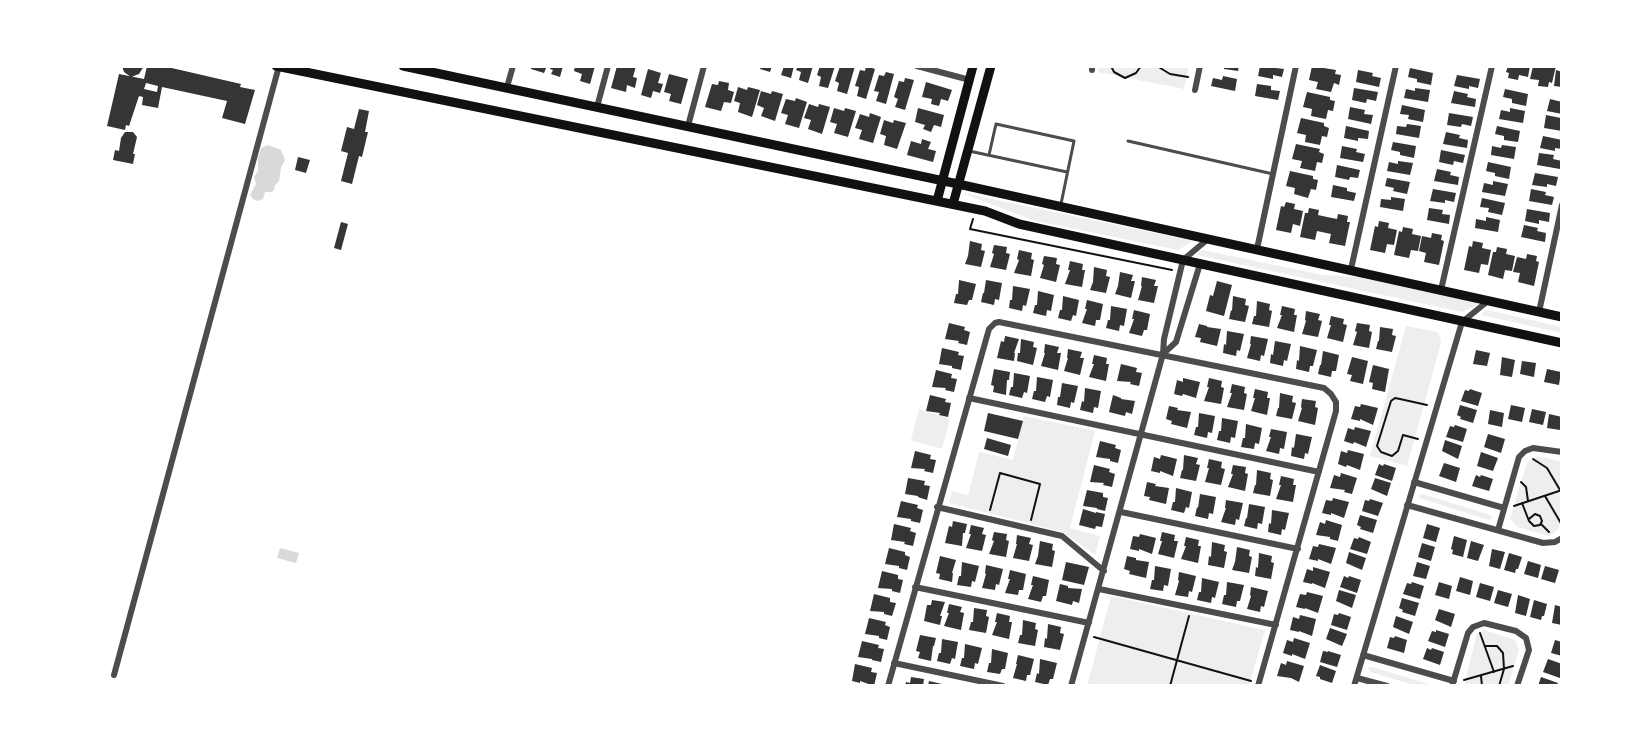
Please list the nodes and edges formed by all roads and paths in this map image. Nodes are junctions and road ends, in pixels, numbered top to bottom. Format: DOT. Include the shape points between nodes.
graph roads {
  1 [pos="278,66"];
  2 [pos="513,66"];
  3 [pos="608,66"];
  4 [pos="704,66"];
  5 [pos="917,66"];
  6 [pos="974,66"];
  7 [pos="991,66"];
  8 [pos="1110,66"];
  9 [pos="1142,66"];
  10 [pos="1157,66"];
  11 [pos="1200,66"];
  12 [pos="1296,66"];
  13 [pos="1396,66"];
  14 [pos="1492,66"];
  15 [pos="410,67"];
  16 [pos="1197,79"];
  17 [pos="969,80"];
  18 [pos="507,87"];
  19 [pos="1195,90"];
  20 [pos="597,107"];
  21 [pos="688,126"];
  22 [pos="1128,141"];
  23 [pos="967,150"];
  24 [pos="989,155"];
  25 [pos="1067,172"];
  26 [pos="1273,174"];
  27 [pos="942,181"];
  28 [pos="958,184"];
  29 [pos="937,201"];
  30 [pos="953,204"];
  31 [pos="1562,205"];
  32 [pos="1060,206"];
  33 [pos="1208,239"];
  34 [pos="1257,249"];
  35 [pos="1183,260"];
  36 [pos="1200,264"];
  37 [pos="1351,269"];
  38 [pos="1441,290"];
  39 [pos="1488,301"];
  40 [pos="1539,312"];
  41 [pos="1562,317"];
  42 [pos="1462,322"];
  43 [pos="1562,343"];
  44 [pos="1163,354"];
  45 [pos="969,398"];
  46 [pos="1436,407"];
  47 [pos="1141,435"];
  48 [pos="1426,441"];
  49 [pos="1562,452"];
  50 [pos="1522,453"];
  51 [pos="1319,472"];
  52 [pos="1512,477"];
  53 [pos="1414,482"];
  54 [pos="1561,490"];
  55 [pos="1545,496"];
  56 [pos="1528,501"];
  57 [pos="1522,503"];
  58 [pos="1407,505"];
  59 [pos="938,507"];
  60 [pos="1504,509"];
  61 [pos="1121,512"];
  62 [pos="987,518"];
  63 [pos="1529,519"];
  64 [pos="1562,525"];
  65 [pos="1029,528"];
  66 [pos="1498,530"];
  67 [pos="1562,538"];
  68 [pos="1298,549"];
  69 [pos="1104,571"];
  70 [pos="915,587"];
  71 [pos="1098,588"];
  72 [pos="1191,608"];
  73 [pos="1089,623"];
  74 [pos="1276,625"];
  75 [pos="1477,625"];
  76 [pos="1086,634"];
  77 [pos="1485,646"];
  78 [pos="1363,655"];
  79 [pos="894,663"];
  80 [pos="1525,663"];
  81 [pos="1504,669"];
  82 [pos="1494,672"];
  83 [pos="114,675"];
  84 [pos="1481,676"];
  85 [pos="1357,678"];
  86 [pos="1259,684"];
  87 [pos="1453,684"];
  88 [pos="888,686"];
  89 [pos="1003,686"];
  90 [pos="1071,686"];
  91 [pos="1170,686"];
  92 [pos="1354,686"];
  93 [pos="1387,686"];
  94 [pos="1482,686"];
  95 [pos="1499,686"];
  96 [pos="1517,686"];
  1 -- 29 [label="main road"];
  1 -- 83 [label="street"];
  2 -- 18 [label="street"];
  3 -- 20 [label="street"];
  4 -- 21 [label="street"];
  5 -- 17 [label="street"];
  6 -- 17 [label="main road"];
  7 -- 23 [label="main road"];
  8 -- 9 [label="path" via="1125,78 1136,74"];
  10 -- 16 [label="path" via="1170,74"];
  11 -- 16 [label="street"];
  12 -- 26 [label="street"];
  13 -- 37 [label="street"];
  14 -- 38 [label="street"];
  15 -- 18 [label="main road"];
  16 -- 19 [label="street"];
  17 -- 27 [label="main road"];
  18 -- 20 [label="main road"];
  20 -- 21 [label="main road"];
  21 -- 27 [label="main road"];
  22 -- 26 [label="lane"];
  23 -- 24 [label="lane"];
  23 -- 28 [label="main road"];
  24 -- 25 [label="lane"];
  24 -- 25 [label="lane" via="996,124 1052,136 1074,141"];
  25 -- 32 [label="lane"];
  26 -- 34 [label="street"];
  27 -- 28 [label="main road"];
  27 -- 29 [label="main road"];
  28 -- 30 [label="main road"];
  28 -- 32 [label="main road"];
  29 -- 30 [label="main road"];
  30 -- 35 [label="main road" via="1019,224"];
  31 -- 40 [label="street"];
  32 -- 33 [label="main road"];
  33 -- 34 [label="main road"];
  33 -- 35 [label="street"];
  34 -- 37 [label="main road"];
  35 -- 36 [label="main road"];
  35 -- 44 [label="street"];
  36 -- 42 [label="main road"];
  36 -- 44 [label="street" via="1176,342"];
  37 -- 38 [label="main road"];
  38 -- 39 [label="main road"];
  39 -- 40 [label="main road"];
  39 -- 42 [label="street"];
  40 -- 41 [label="main road"];
  42 -- 43 [label="main road"];
  42 -- 46 [label="street"];
  44 -- 45 [label="street" via="995,323 989,329"];
  44 -- 47 [label="street"];
  44 -- 51 [label="street" via="1328,391 1336,411"];
  45 -- 47 [label="street"];
  45 -- 59 [label="street"];
  46 -- 48 [label="street"];
  46 -- 48 [label="path" via="1395,398 1377,446 1392,456 1403,435"];
  47 -- 51 [label="street"];
  47 -- 61 [label="street"];
  48 -- 53 [label="street"];
  49 -- 50 [label="street" via="1537,447"];
  50 -- 52 [label="street"];
  50 -- 54 [label="path" via="1547,468"];
  51 -- 68 [label="street"];
  52 -- 56 [label="path" via="1526,488"];
  52 -- 60 [label="street"];
  53 -- 58 [label="street"];
  53 -- 60 [label="street"];
  54 -- 55 [label="path"];
  55 -- 56 [label="path"];
  55 -- 64 [label="path"];
  56 -- 57 [label="path"];
  57 -- 60 [label="path"];
  57 -- 63 [label="path"];
  58 -- 66 [label="street"];
  58 -- 78 [label="street"];
  59 -- 62 [label="street"];
  59 -- 70 [label="street"];
  60 -- 66 [label="street"];
  61 -- 68 [label="street"];
  61 -- 69 [label="street"];
  62 -- 65 [label="street"];
  62 -- 65 [label="path" via="1000,473 1040,484"];
  63 -- 63 [label="path" via="1534,526 1542,521 1535,514"];
  65 -- 69 [label="street" via="1062,536"];
  66 -- 67 [label="street" via="1547,543"];
  68 -- 74 [label="street"];
  69 -- 71 [label="street"];
  70 -- 73 [label="street"];
  70 -- 79 [label="street"];
  71 -- 72 [label="street"];
  71 -- 73 [label="street"];
  72 -- 74 [label="street"];
  72 -- 91 [label="path"];
  73 -- 76 [label="street"];
  74 -- 86 [label="street"];
  75 -- 77 [label="path"];
  75 -- 80 [label="street" via="1484,623 1523,634 1529,646"];
  75 -- 87 [label="street" via="1468,633"];
  76 -- 86 [label="path"];
  76 -- 90 [label="street"];
  77 -- 81 [label="path" via="1501,648"];
  77 -- 82 [label="path"];
  78 -- 85 [label="street"];
  78 -- 87 [label="street"];
  79 -- 88 [label="street"];
  79 -- 89 [label="street"];
  80 -- 81 [label="path"];
  80 -- 96 [label="street"];
  81 -- 82 [label="path"];
  81 -- 95 [label="path"];
  82 -- 84 [label="path"];
  84 -- 87 [label="path"];
  84 -- 94 [label="path"];
  85 -- 92 [label="street"];
  85 -- 93 [label="street"];
}
